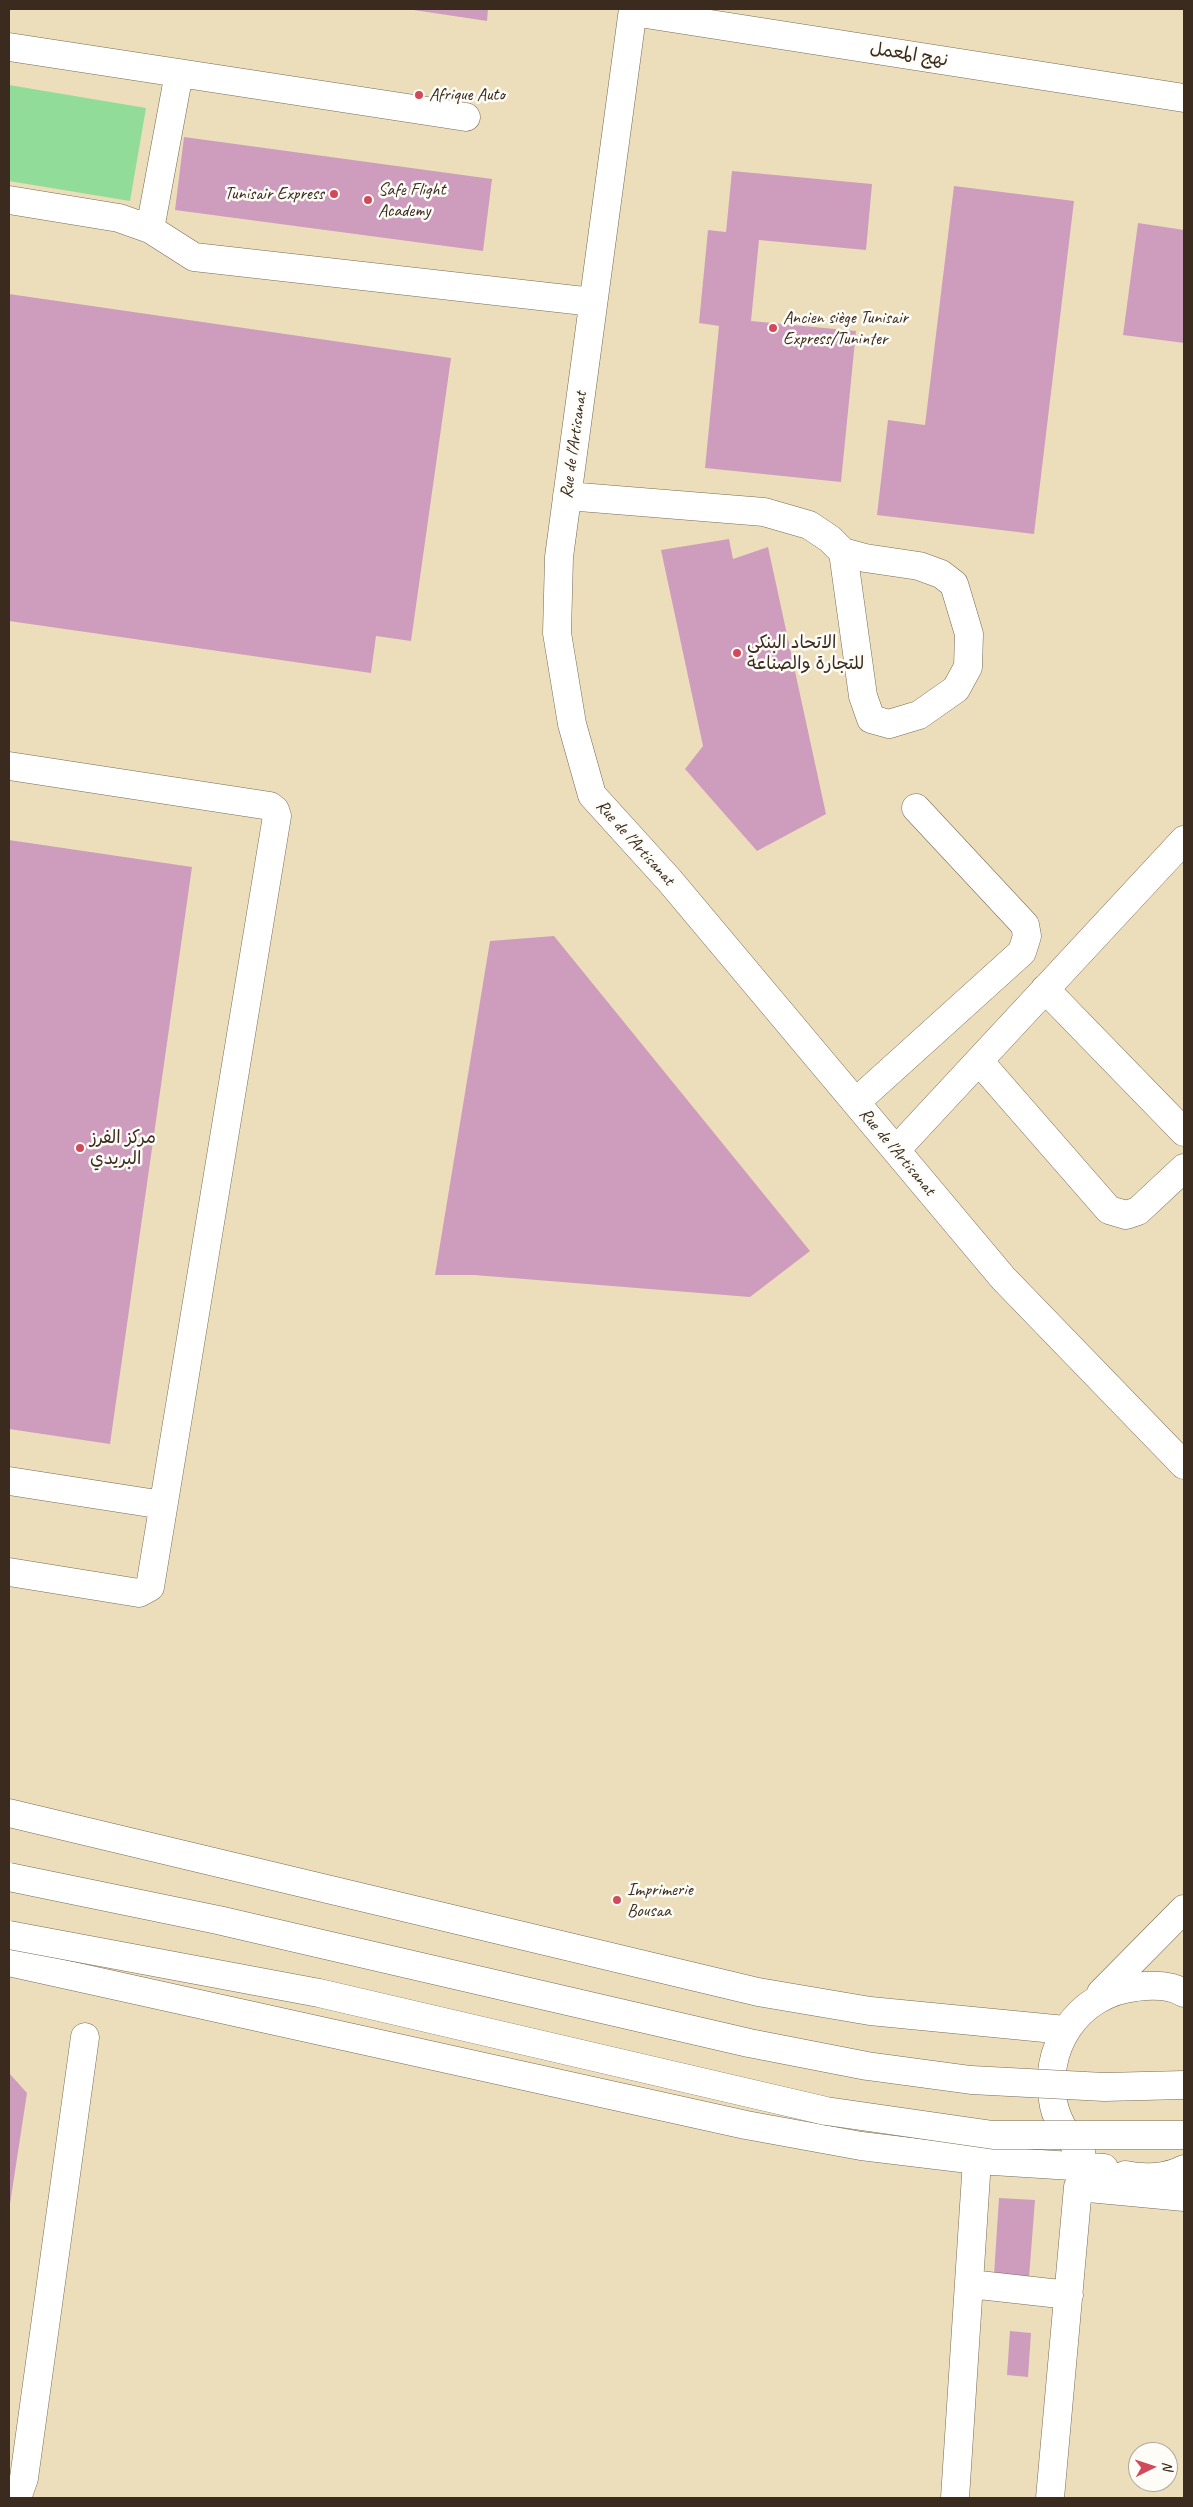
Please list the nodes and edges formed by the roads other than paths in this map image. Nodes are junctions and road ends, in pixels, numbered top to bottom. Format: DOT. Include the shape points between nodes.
graph roads {
  1 [pos="633,10"];
  2 [pos="9,47"];
  3 [pos="179,73"];
  4 [pos="1184,98"];
  5 [pos="466,117"];
  6 [pos="9,200"];
  7 [pos="150,229"];
  8 [pos="593,302"];
  9 [pos="567,496"];
  10 [pos="843,552"];
  11 [pos="9,766"];
  12 [pos="916,808"];
  13 [pos="1184,840"];
  14 [pos="1045,989"];
  15 [pos="979,1061"];
  16 [pos="856,1102"];
  17 [pos="1184,1132"];
  18 [pos="896,1150"];
  19 [pos="1184,1168"];
  20 [pos="1184,1465"];
  21 [pos="9,1481"];
  22 [pos="163,1505"];
  23 [pos="9,1572"];
  24 [pos="9,1813"];
  25 [pos="9,1877"];
  26 [pos="1184,1909"];
  27 [pos="9,1936"];
  28 [pos="9,1962"];
  29 [pos="1184,1993"];
  30 [pos="1094,2000"];
  31 [pos="1065,2030"];
  32 [pos="85,2036"];
  33 [pos="1184,2085"];
  34 [pos="1184,2135"];
  35 [pos="978,2160"];
  36 [pos="1104,2168"];
  37 [pos="1182,2178"];
  38 [pos="970,2284"];
  39 [pos="1069,2295"];
  40 [pos="17,2498"];
  41 [pos="955,2498"];
  42 [pos="1050,2498"];
  1 -- 4 [label="street, نهج المعمل"];
  1 -- 8 [label="street, Rue de l'Artisanat"];
  2 -- 3 [label="street"];
  3 -- 5 [label="street"];
  3 -- 7 [label="street"];
  6 -- 7 [label="street" via="119,218"];
  7 -- 8 [label="street" via="194,257"];
  8 -- 9 [label="street, Rue de l'Artisanat"];
  9 -- 10 [label="street" via="764,512 810,525"];
  9 -- 16 [label="street, Rue de l'Artisanat" via="559,557 558,633 572,724 592,795 670,881"];
  10 -- 10 [label="street" via="919,566 941,574 954,584 969,634 968,667 956,689 919,715 889,724 871,719 863,696"];
  11 -- 22 [label="street" via="270,806 277,816"];
  12 -- 16 [label="street" via="1025,925 1028,936 1022,952"];
  13 -- 14 [label="street"];
  14 -- 15 [label="street"];
  14 -- 17 [label="street"];
  15 -- 18 [label="street"];
  15 -- 19 [label="street" via="1109,1210 1126,1215 1138,1211"];
  16 -- 18 [label="street, Rue de l'Artisanat"];
  18 -- 20 [label="street, Rue de l'Artisanat" via="1003,1278"];
  21 -- 22 [label="street"];
  22 -- 23 [label="street" via="150,1587 146,1591 139,1593"];
  24 -- 31 [label="street" via="758,1992 870,2011"];
  25 -- 33 [label="street, bridge" via="218,1920 749,2043 867,2066 971,2080 1104,2087"];
  26 -- 30 [label="street"];
  27 -- 34 [label="street, bridge" via="319,1993 826,2110 993,2135"];
  28 -- 35 [label="street" via="746,2125 861,2146"];
  29 -- 30 [label="street" via="1151,1985 1121,1988"];
  30 -- 31 [label="street"];
  31 -- 36 [label="street" via="1052,2063 1050,2081 1054,2108 1064,2132 1082,2153"];
  32 -- 40 [label="street" via="24,2478"];
  35 -- 36 [label="street"];
  35 -- 38 [label="street"];
  36 -- 37 [label="street" via="1135,2176"];
  37 -- 39 [label="street" via="1078,2187"];
  38 -- 39 [label="street"];
  38 -- 41 [label="street"];
  39 -- 42 [label="street"];
}
